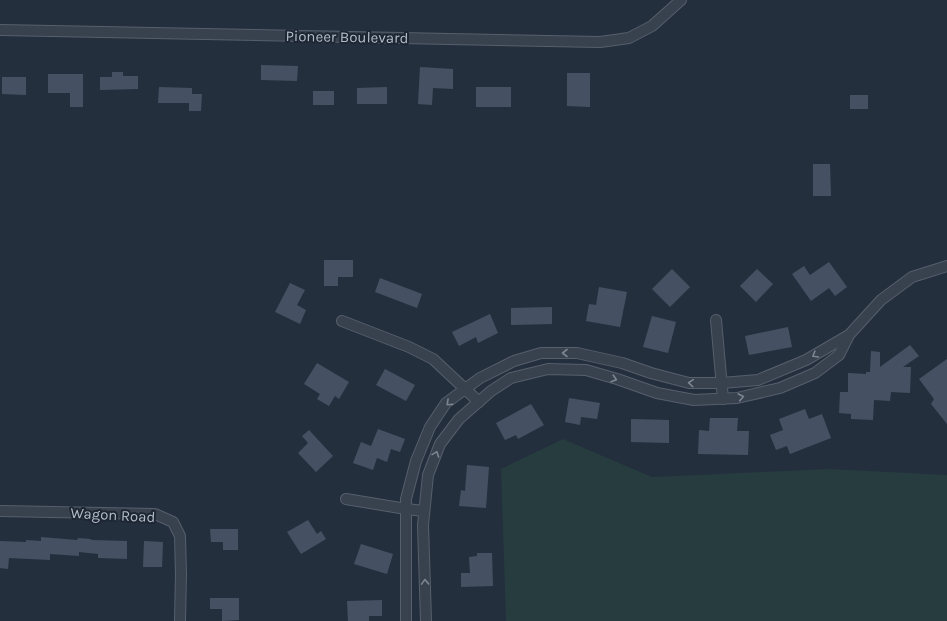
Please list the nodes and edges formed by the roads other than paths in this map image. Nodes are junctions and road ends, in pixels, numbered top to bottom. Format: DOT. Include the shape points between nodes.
graph roads {
  1 [pos="681,0"];
  2 [pos="0,30"];
  3 [pos="947,266"];
  4 [pos="716,320"];
  5 [pos="342,321"];
  6 [pos="849,335"];
  7 [pos="722,383"];
  8 [pos="466,389"];
  9 [pos="723,398"];
  10 [pos="479,402"];
  11 [pos="346,499"];
  12 [pos="406,509"];
  13 [pos="0,511"];
  14 [pos="424,511"];
  15 [pos="180,621"];
  16 [pos="406,621"];
  17 [pos="426,621"];
  1 -- 2 [label="street, Pioneer Boulevard" via="652,26 629,38 600,42"];
  3 -- 6 [label="street" via="912,277 881,300"];
  4 -- 7 [label="street"];
  5 -- 8 [label="street" via="433,359"];
  6 -- 7 [label="street, one-way" via="806,360 758,380"];
  9 -- 6 [label="street, one-way" via="737,398 780,388 815,373 839,356"];
  7 -- 8 [label="street, one-way" via="689,384 622,363 585,355 541,353 514,361 480,378"];
  7 -- 9 [label="street"];
  8 -- 10 [label="street"];
  8 -- 12 [label="street, one-way" via="446,403 430,427 416,461 406,499"];
  10 -- 9 [label="street, one-way" via="511,378 548,369 586,370 657,393 694,400"];
  14 -- 10 [label="street, one-way" via="428,475 440,444 459,419"];
  11 -- 12 [label="street"];
  12 -- 14 [label="street"];
  12 -- 16 [label="street"];
  13 -- 15 [label="street, Wagon Road" via="155,514 173,522 180,536"];
  17 -- 14 [label="street, one-way"];
}
